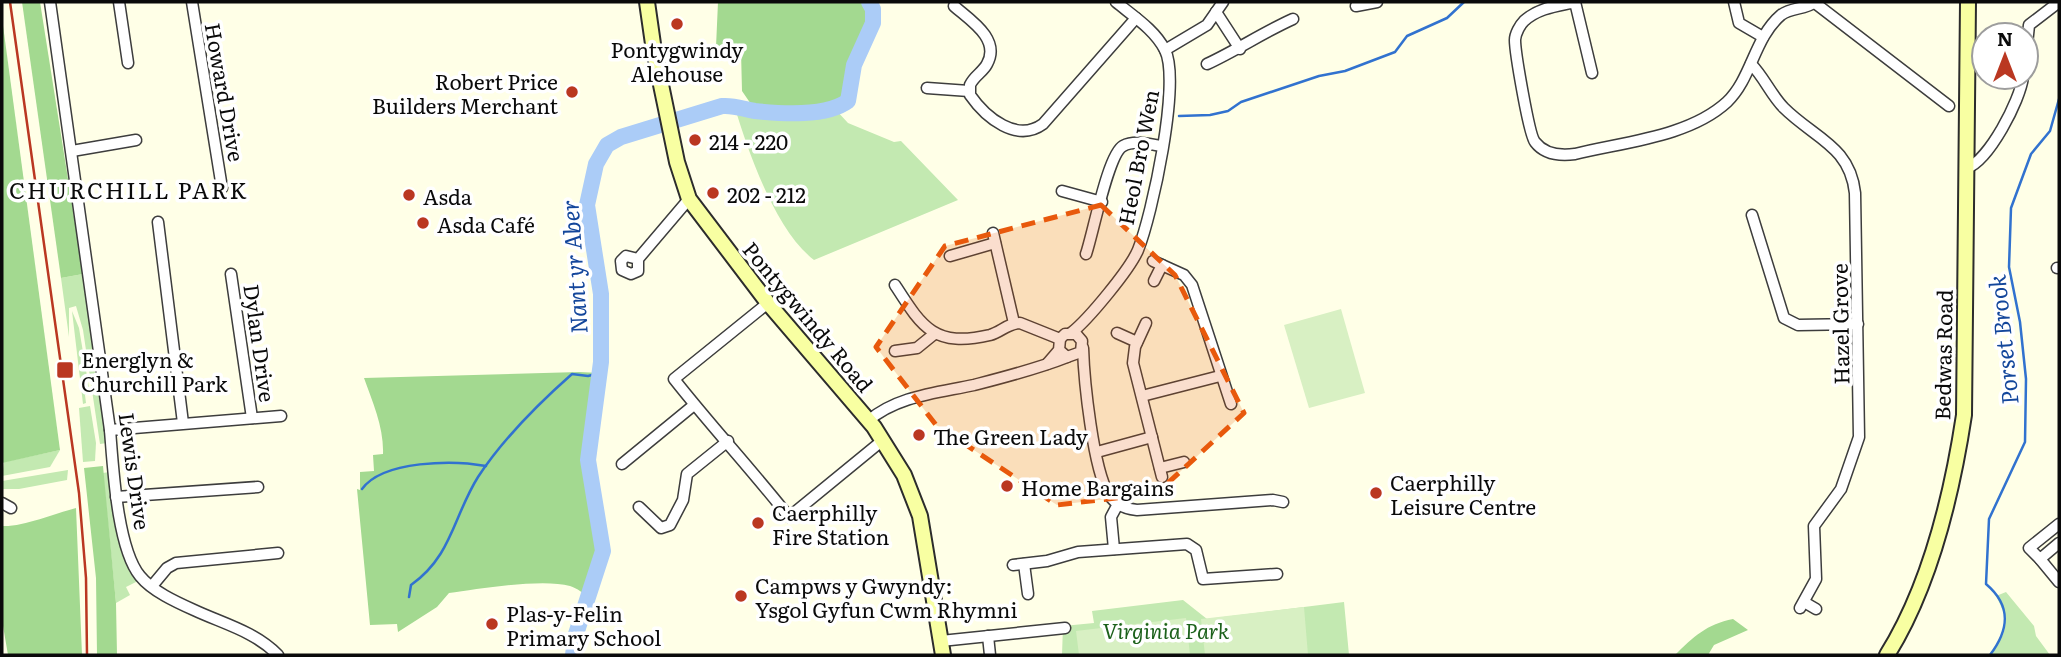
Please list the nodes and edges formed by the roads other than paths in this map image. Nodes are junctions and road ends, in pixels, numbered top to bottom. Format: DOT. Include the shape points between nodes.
graph roads {
  1 [pos="50,2"];
  2 [pos="119,2"];
  3 [pos="192,2"];
  4 [pos="647,2"];
  5 [pos="1116,2"];
  6 [pos="1223,2"];
  7 [pos="1377,2"];
  8 [pos="1734,2"];
  9 [pos="1815,2"];
  10 [pos="2059,2"];
  11 [pos="1967,3"];
  12 [pos="954,6"];
  13 [pos="1357,8"];
  14 [pos="1216,12"];
  15 [pos="1136,18"];
  16 [pos="1293,19"];
  17 [pos="2034,21"];
  18 [pos="1763,37"];
  19 [pos="1240,49"];
  20 [pos="1165,50"];
  21 [pos="128,63"];
  22 [pos="1207,64"];
  23 [pos="1751,64"];
  24 [pos="1592,73"];
  25 [pos="926,89"];
  26 [pos="969,91"];
  27 [pos="2018,91"];
  28 [pos="1949,106"];
  29 [pos="136,140"];
  30 [pos="1161,146"];
  31 [pos="72,151"];
  32 [pos="1966,167"];
  33 [pos="222,188"];
  34 [pos="1062,191"];
  35 [pos="689,199"];
  36 [pos="1102,202"];
  37 [pos="1752,215"];
  38 [pos="158,222"];
  39 [pos="1086,254"];
  40 [pos="950,256"];
  41 [pos="638,259"];
  42 [pos="231,274"];
  43 [pos="1154,281"];
  44 [pos="895,285"];
  45 [pos="768,303"];
  46 [pos="1014,323"];
  47 [pos="1083,323"];
  48 [pos="1146,323"];
  49 [pos="1858,324"];
  50 [pos="1071,333"];
  51 [pos="1117,333"];
  52 [pos="933,335"];
  53 [pos="1137,342"];
  54 [pos="1083,345"];
  55 [pos="1065,350"];
  56 [pos="895,351"];
  57 [pos="1083,376"];
  58 [pos="1220,376"];
  59 [pos="1142,396"];
  60 [pos="1231,404"];
  61 [pos="694,405"];
  62 [pos="281,416"];
  63 [pos="252,418"];
  64 [pos="868,421"];
  65 [pos="183,423"];
  66 [pos="110,430"];
  67 [pos="1152,438"];
  68 [pos="883,440"];
  69 [pos="728,441"];
  70 [pos="1097,452"];
  71 [pos="1184,462"];
  72 [pos="622,464"];
  73 [pos="258,487"];
  74 [pos="116,497"];
  75 [pos="1283,502"];
  76 [pos="1118,504"];
  77 [pos="639,508"];
  78 [pos="2059,524"];
  79 [pos="2059,543"];
  80 [pos="1114,550"];
  81 [pos="278,553"];
  82 [pos="2040,559"];
  83 [pos="1277,574"];
  84 [pos="2059,582"];
  85 [pos="152,586"];
  86 [pos="1028,594"];
  87 [pos="1816,609"];
  88 [pos="1065,628"];
  89 [pos="988,636"];
  90 [pos="942,648"];
  91 [pos="278,655"];
  92 [pos="990,655"];
  93 [pos="1887,655"];
  1 -- 31 [label="street, Lewis Drive"];
  2 -- 21 [label="street"];
  3 -- 33 [label="street, Howard Drive"];
  4 -- 35 [label="main road, Pontygwindy Road" via="681,179"];
  5 -- 15 [label="street"];
  6 -- 14 [label="street"];
  7 -- 13 [label="street"];
  8 -- 18 [label="street" via="1739,23"];
  9 -- 18 [label="street" via="1786,12"];
  9 -- 28 [label="street"];
  10 -- 17 [label="street"];
  11 -- 32 [label="main road, Bedwas Road"];
  12 -- 26 [label="street" via="985,34 991,49"];
  14 -- 19 [label="street"];
  14 -- 20 [label="street" via="1193,36"];
  15 -- 20 [label="street"];
  15 -- 26 [label="street" via="1035,130 1008,129"];
  16 -- 19 [label="street"];
  18 -- 23 [label="street"];
  19 -- 22 [label="street"];
  20 -- 30 [label="street, Heol Bro Wen" via="1171,78"];
  23 -- 24 [label="street" via="1727,102 1689,125 1575,154 1541,149 1530,135 1518,65 1515,37 1522,22 1539,11 1575,2"];
  23 -- 49 [label="street, Hazel Grove" via="1784,108 1844,158 1853,173"];
  25 -- 26 [label="street"];
  27 -- 32 [label="street" via="1987,153 1978,164"];
  29 -- 31 [label="street"];
  30 -- 36 [label="street" via="1132,143 1117,151"];
  30 -- 47 [label="street, Heol Bro Wen" via="1137,252"];
  31 -- 66 [label="street, Lewis Drive"];
  32 -- 93 [label="main road, Bedwas Road" via="1966,394 1960,442 1922,585"];
  34 -- 36 [label="street"];
  35 -- 41 [label="street"];
  35 -- 45 [label="main road, Pontygwindy Road"];
  36 -- 39 [label="street"];
  37 -- 49 [label="street" via="1784,318 1798,325"];
  38 -- 65 [label="street"];
  40 -- 46 [label="street" via="994,238"];
  42 -- 63 [label="street, Dylan Drive"];
  43 -- 58 [label="street" via="1158,263 1184,275 1192,285"];
  44 -- 52 [label="street"];
  45 -- 61 [label="street" via="674,379"];
  45 -- 64 [label="main road, Pontygwindy Road"];
  46 -- 52 [label="street" via="988,335"];
  46 -- 55 [label="street" via="1040,328"];
  47 -- 50 [label="street, Heol Bro Wen"];
  47 -- 54 [label="street"];
  48 -- 53 [label="street"];
  49 -- 87 [label="street, Hazel Grove" via="1859,437 1841,489 1814,526 1817,572 1802,605"];
  50 -- 54 [label="street"];
  50 -- 55 [label="street, Heol Bro Wen"];
  51 -- 53 [label="street"];
  52 -- 56 [label="street" via="917,348"];
  53 -- 59 [label="street" via="1133,363"];
  54 -- 55 [label="street, Heol Bro Wen"];
  54 -- 57 [label="street"];
  55 -- 57 [label="street"];
  55 -- 64 [label="street, Heol Bro Wen" via="1047,365 898,402"];
  57 -- 70 [label="street"];
  58 -- 59 [label="street"];
  58 -- 60 [label="street"];
  59 -- 67 [label="street"];
  61 -- 69 [label="street"];
  61 -- 72 [label="street"];
  62 -- 63 [label="street"];
  63 -- 65 [label="street"];
  64 -- 68 [label="main road, Pontygwindy Road"];
  65 -- 66 [label="street"];
  66 -- 74 [label="street, Lewis Drive"];
  67 -- 70 [label="street"];
  67 -- 71 [label="street" via="1161,473"];
  68 -- 69 [label="street" via="789,517"];
  68 -- 90 [label="main road, Pontygwindy Road" via="904,475 920,516"];
  69 -- 77 [label="street" via="687,474 683,500 670,525 661,528"];
  70 -- 76 [label="street" via="1105,487"];
  73 -- 74 [label="street"];
  74 -- 85 [label="street, Lewis Drive" via="132,563"];
  75 -- 76 [label="street" via="1137,510"];
  76 -- 80 [label="street" via="1111,517"];
  78 -- 82 [label="street" via="2029,548"];
  79 -- 82 [label="street"];
  80 -- 83 [label="street" via="1190,544 1204,580"];
  80 -- 86 [label="street" via="1078,552 1019,565"];
  81 -- 85 [label="street" via="176,563"];
  82 -- 84 [label="street"];
  85 -- 91 [label="street, Lewis Drive" via="193,610 251,634"];
  88 -- 89 [label="street"];
  89 -- 90 [label="street"];
  89 -- 92 [label="street"];
}
